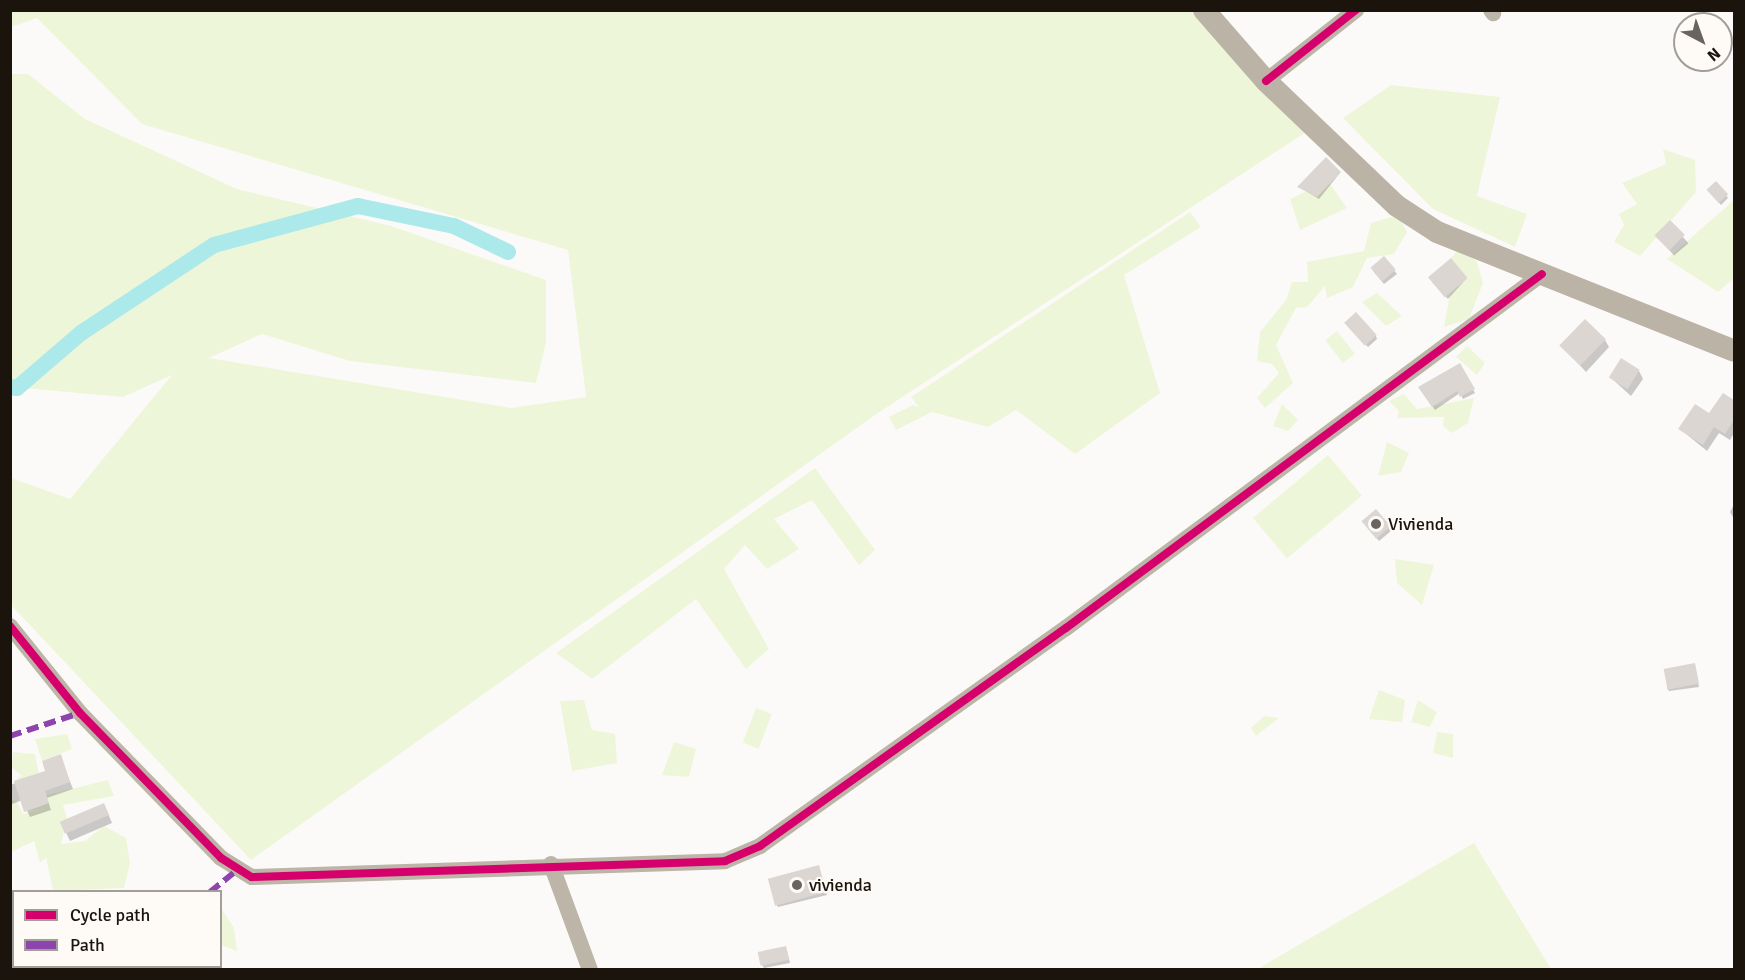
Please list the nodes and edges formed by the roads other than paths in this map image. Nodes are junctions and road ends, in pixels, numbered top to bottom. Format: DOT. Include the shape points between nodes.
graph roads {
  1 [pos="1204,10"];
  2 [pos="1356,10"];
  3 [pos="1266,81"];
  4 [pos="1542,274"];
  5 [pos="1734,351"];
  6 [pos="10,626"];
  7 [pos="551,864"];
  8 [pos="590,969"];
  1 -- 3 [label="street"];
  2 -- 3 [label="street"];
  3 -- 4 [label="street" via="1397,206 1437,232"];
  4 -- 5 [label="street"];
  4 -- 7 [label="street" via="1066,628 760,846 725,861"];
  6 -- 7 [label="street" via="80,712 236,871 252,877"];
  7 -- 8 [label="street"];
}
